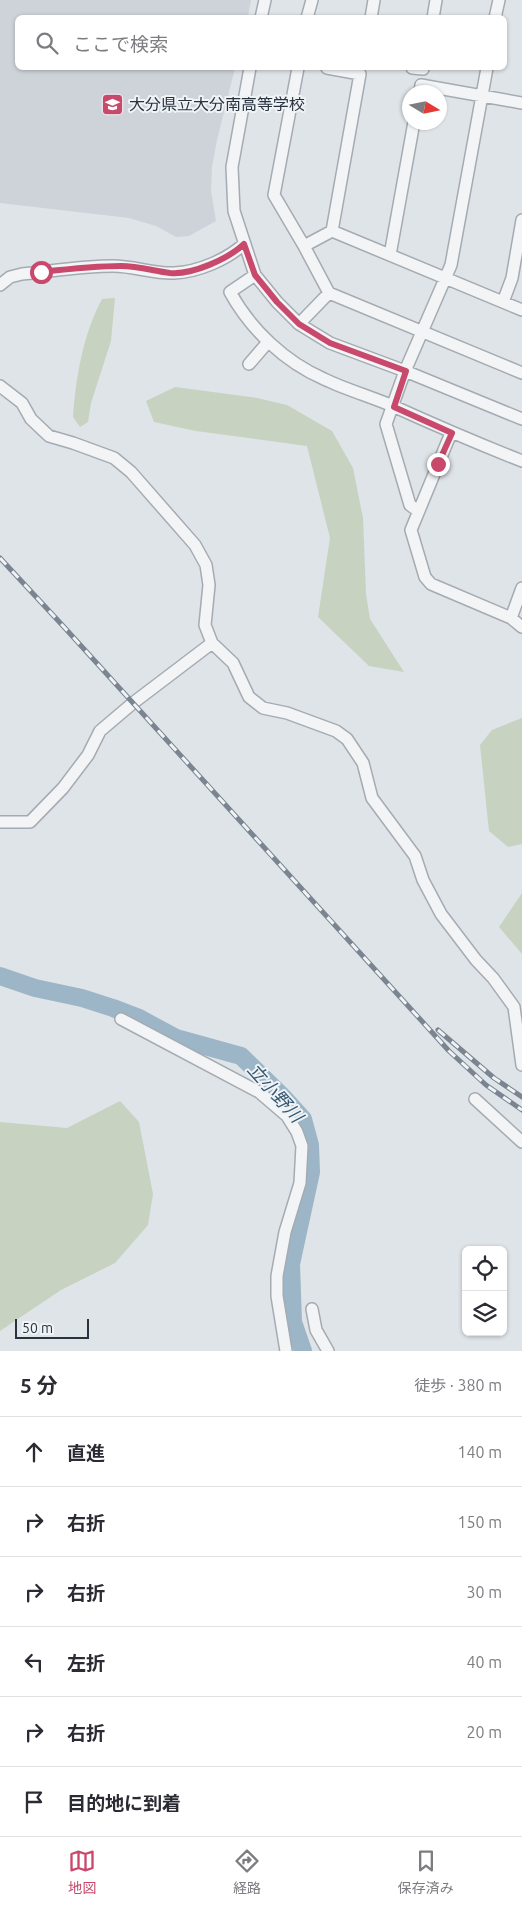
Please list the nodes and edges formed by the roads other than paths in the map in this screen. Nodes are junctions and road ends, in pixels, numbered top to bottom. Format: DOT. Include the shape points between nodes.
graph roads {
  1 [pos="265,0"];
  2 [pos="312,0"];
  3 [pos="374,0"];
  4 [pos="436,0"];
  5 [pos="499,0"];
  6 [pos="262,15"];
  7 [pos="308,15"];
  8 [pos="372,15"];
  9 [pos="434,15"];
  10 [pos="496,15"];
  11 [pos="250,70"];
  12 [pos="298,70"];
  13 [pos="338,70"];
  14 [pos="487,70"];
  15 [pos="447,90"];
  16 [pos="482,96"];
  17 [pos="522,103"];
  18 [pos="413,130"];
  19 [pos="522,220"];
  20 [pos="332,231"];
  21 [pos="244,244"];
  22 [pos="304,246"];
  23 [pos="390,255"];
  24 [pos="255,275"];
  25 [pos="446,279"];
  26 [pos="0,285"];
  27 [pos="329,293"];
  28 [pos="503,302"];
  29 [pos="522,310"];
  30 [pos="299,324"];
  31 [pos="423,333"];
  32 [pos="268,342"];
  33 [pos="250,364"];
  34 [pos="406,371"];
  35 [pos="522,373"];
  36 [pos="0,386"];
  37 [pos="394,407"];
  38 [pos="522,420"];
  39 [pos="452,433"];
  40 [pos="522,461"];
  41 [pos="418,511"];
  42 [pos="522,588"];
  43 [pos="511,618"];
  44 [pos="522,627"];
  45 [pos="212,643"];
  46 [pos="0,822"];
  47 [pos="121,1019"];
  48 [pos="522,1065"];
  49 [pos="475,1099"];
  50 [pos="522,1142"];
  51 [pos="312,1309"];
  52 [pos="286,1351"];
  53 [pos="328,1351"];
  1 -- 6 [label="street"];
  2 -- 7 [label="street"];
  3 -- 8 [label="street"];
  4 -- 9 [label="street"];
  5 -- 10 [label="street"];
  11 -- 21 [label="street" via="232,167 234,211"];
  12 -- 22 [label="street" via="274,195"];
  13 -- 20 [label="street" via="360,74"];
  14 -- 16 [label="street"];
  15 -- 16 [label="street"];
  16 -- 17 [label="street"];
  16 -- 25 [label="street"];
  18 -- 23 [label="street"];
  19 -- 28 [label="street" via="512,278"];
  20 -- 22 [label="street"];
  20 -- 23 [label="street"];
  21 -- 24 [label="street"];
  21 -- 26 [label="street" via="193,271 173,273 100,266 22,274 10,277"];
  22 -- 27 [label="street"];
  23 -- 25 [label="street"];
  24 -- 30 [label="street"];
  24 -- 32 [label="street" via="230,292"];
  25 -- 28 [label="street"];
  25 -- 31 [label="street"];
  27 -- 30 [label="street"];
  27 -- 31 [label="street"];
  28 -- 29 [label="street"];
  30 -- 34 [label="street" via="330,343"];
  31 -- 34 [label="street"];
  31 -- 35 [label="street"];
  32 -- 33 [label="street"];
  32 -- 37 [label="street" via="322,379"];
  34 -- 37 [label="street"];
  34 -- 38 [label="street"];
  36 -- 45 [label="street" via="22,403 31,419 50,436 114,458 131,472 184,532 206,565 209,586 205,625"];
  37 -- 39 [label="street"];
  37 -- 41 [label="street" via="386,424 410,505"];
  39 -- 40 [label="street"];
  39 -- 41 [label="street"];
  41 -- 43 [label="street" via="411,530 425,576 431,584"];
  42 -- 43 [label="street"];
  43 -- 44 [label="street"];
  45 -- 46 [label="street" via="100,731 88,755 63,788 30,822"];
  45 -- 48 [label="street" via="232,663 249,697 263,708 336,731 347,739 363,763 372,798 415,856 423,880 441,914 514,1007"];
  47 -- 52 [label="street" via="258,1092 287,1116 297,1132 302,1146 300,1183 285,1232 277,1276"];
  49 -- 50 [label="street"];
  51 -- 53 [label="street" via="316,1330"];
}
